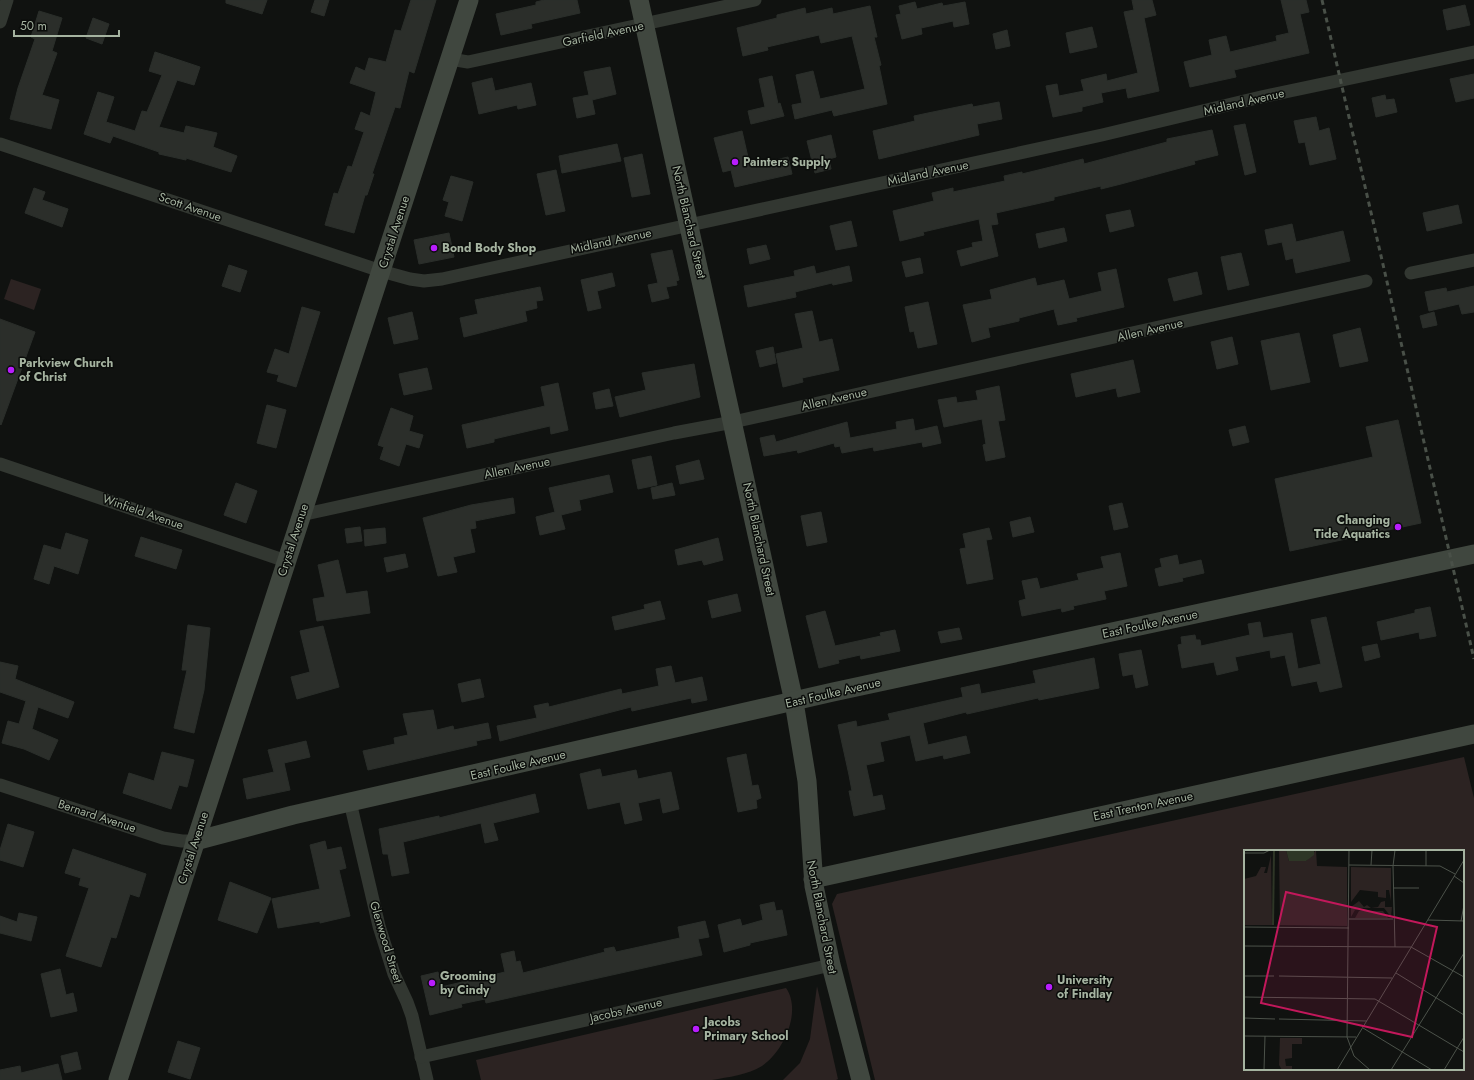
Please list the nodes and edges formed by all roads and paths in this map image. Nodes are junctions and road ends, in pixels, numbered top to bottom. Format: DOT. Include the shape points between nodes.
graph roads {
  1 [pos="7,0"];
  2 [pos="469,0"];
  3 [pos="638,0"];
  4 [pos="755,0"];
  5 [pos="0,22"];
  6 [pos="644,25"];
  7 [pos="1474,52"];
  8 [pos="450,59"];
  9 [pos="0,144"];
  10 [pos="689,225"];
  11 [pos="1474,260"];
  12 [pos="381,271"];
  13 [pos="1411,274"];
  14 [pos="1366,281"];
  15 [pos="733,422"];
  16 [pos="0,464"];
  17 [pos="301,515"];
  18 [pos="1474,554"];
  19 [pos="286,561"];
  20 [pos="794,702"];
  21 [pos="1474,734"];
  22 [pos="0,785"];
  23 [pos="350,802"];
  24 [pos="195,841"];
  25 [pos="813,879"];
  26 [pos="831,965"];
  27 [pos="421,1057"];
  28 [pos="118,1080"];
  29 [pos="427,1080"];
  30 [pos="861,1080"];
  1 -- 5 [label="street"];
  2 -- 8 [label="street, Crystal Avenue"];
  3 -- 6 [label="street, North Blanchard Street"];
  4 -- 6 [label="street, Garfield Avenue"];
  6 -- 8 [label="street, Garfield Avenue" via="468,62"];
  6 -- 10 [label="street, North Blanchard Street"];
  7 -- 10 [label="street, Midland Avenue"];
  8 -- 12 [label="street, Crystal Avenue"];
  9 -- 12 [label="street, Scott Avenue"];
  10 -- 12 [label="street, Midland Avenue" via="442,279 424,281"];
  10 -- 15 [label="street, North Blanchard Street"];
  11 -- 13 [label="street"];
  12 -- 17 [label="street, Crystal Avenue"];
  14 -- 15 [label="street, Allen Avenue"];
  15 -- 17 [label="street, Allen Avenue"];
  15 -- 20 [label="street, North Blanchard Street"];
  16 -- 19 [label="street, Winfield Avenue"];
  17 -- 19 [label="street, Crystal Avenue"];
  18 -- 20 [label="street, East Foulke Avenue"];
  19 -- 24 [label="street, Crystal Avenue"];
  20 -- 23 [label="street, East Foulke Avenue"];
  20 -- 25 [label="street, North Blanchard Street" via="807,781"];
  21 -- 25 [label="street, East Trenton Avenue"];
  22 -- 24 [label="street, Bernard Avenue" via="163,838"];
  23 -- 24 [label="street, East Foulke Avenue"];
  23 -- 27 [label="street, Glenwood Street" via="380,926 394,974 407,1002"];
  24 -- 28 [label="street, Crystal Avenue"];
  25 -- 26 [label="street, North Blanchard Street"];
  26 -- 27 [label="street, Jacobs Avenue"];
  26 -- 30 [label="street, North Blanchard Street"];
  27 -- 29 [label="street, Glenwood Street"];
}
